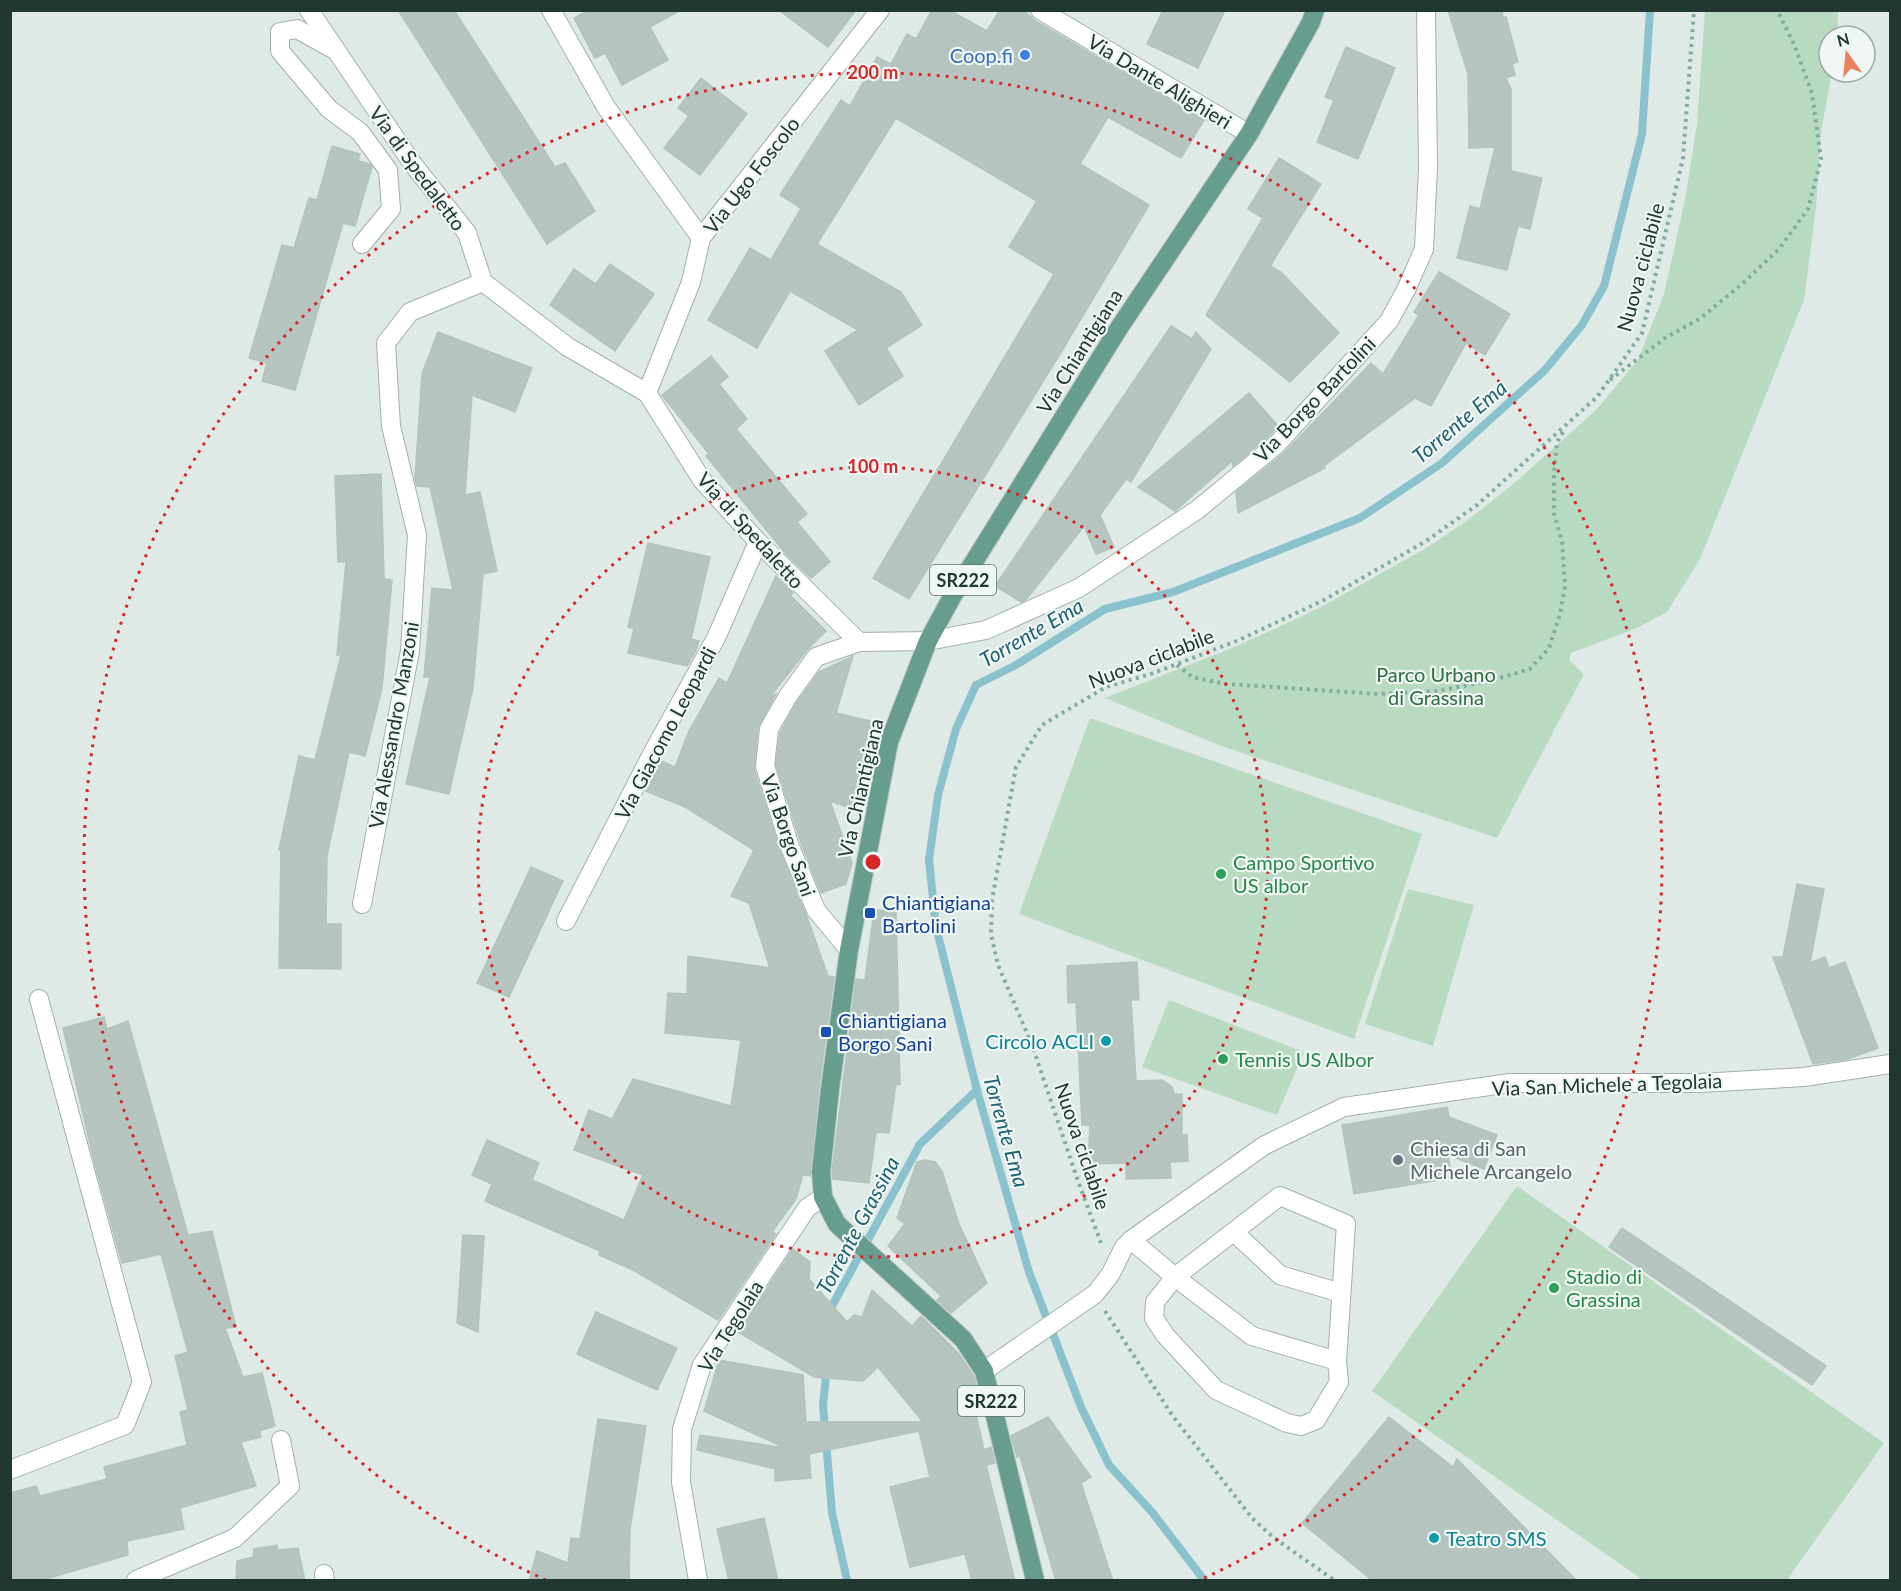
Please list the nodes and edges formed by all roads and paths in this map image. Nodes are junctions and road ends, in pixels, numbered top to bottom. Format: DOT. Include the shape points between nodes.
graph roads {
  1 [pos="309,10"];
  2 [pos="551,10"];
  3 [pos="880,10"];
  4 [pos="1040,10"];
  5 [pos="1315,10"];
  6 [pos="1426,10"];
  7 [pos="1694,10"];
  8 [pos="1777,10"];
  9 [pos="336,51"];
  10 [pos="1249,134"];
  11 [pos="701,238"];
  12 [pos="362,244"];
  13 [pos="483,282"];
  14 [pos="1607,383"];
  15 [pos="647,393"];
  16 [pos="1567,424"];
  17 [pos="758,542"];
  18 [pos="928,641"];
  19 [pos="859,642"];
  20 [pos="1176,664"];
  21 [pos="362,904"];
  22 [pos="566,921"];
  23 [pos="849,950"];
  24 [pos="39,999"];
  25 [pos="1890,1064"];
  26 [pos="823,1197"];
  27 [pos="1234,1232"];
  28 [pos="1131,1240"];
  29 [pos="1103,1248"];
  30 [pos="1175,1277"];
  31 [pos="1341,1293"];
  32 [pos="1088,1298"];
  33 [pos="1337,1361"];
  34 [pos="984,1371"];
  35 [pos="281,1440"];
  36 [pos="10,1470"];
  37 [pos="136,1581"];
  38 [pos="698,1581"];
  39 [pos="1035,1581"];
  40 [pos="1334,1581"];
  1 -- 9 [label="street, Via di Spedaletto"];
  2 -- 11 [label="street" via="606,107"];
  3 -- 11 [label="street, Via Ugo Foscolo"];
  4 -- 10 [label="street, Via Dante Alighieri"];
  5 -- 10 [label="main road, Via Chiantigiana / SR222"];
  6 -- 18 [label="street, Via Borgo Bartolini" via="1428,168 1424,249 1389,321 1277,444 1197,510 1079,588 986,630"];
  7 -- 14 [label="path, Nuova ciclabile" via="1683,158 1642,333"];
  8 -- 14 [label="path" via="1812,93 1821,159 1808,209 1779,249 1743,283 1701,318 1665,338"];
  9 -- 12 [label="street" via="297,29 280,32 280,51 329,109 360,132 388,170 391,209"];
  9 -- 13 [label="street, Via di Spedaletto" via="412,163 467,233"];
  10 -- 18 [label="main road, Via Chiantigiana / SR222" via="1119,327"];
  11 -- 15 [label="street, Via Ugo Foscolo" via="692,282"];
  13 -- 15 [label="street, Via di Spedaletto" via="568,347"];
  13 -- 21 [label="street, Via Alessandro Manzoni" via="410,312 386,343 391,426 417,535 410,651"];
  14 -- 16 [label="path, Nuova ciclabile"];
  15 -- 17 [label="street, Via di Spedaletto" via="702,480"];
  16 -- 20 [label="path, Nuova ciclabile" via="1477,505 1426,541 1324,600"];
  16 -- 20 [label="path" via="1557,442 1554,473 1554,513 1562,542 1565,586 1549,648 1530,669 1437,691 1379,693 1226,684 1192,677"];
  17 -- 19 [label="street, Via di Spedaletto"];
  17 -- 22 [label="street, Via Giacomo Leopardi" via="716,638"];
  18 -- 19 [label="street, Via Borgo Sani"];
  18 -- 23 [label="main road, Via Chiantigiana / SR222" via="889,742"];
  19 -- 23 [label="street, Via Borgo Sani" via="816,657 769,729 765,766 790,847 816,910"];
  20 -- 29 [label="path, Nuova ciclabile" via="1106,687 1042,725 1016,767 992,900 991,934 999,965 1032,1045"];
  23 -- 26 [label="main road, Via Chiantigiana / SR222" via="821,1172"];
  24 -- 36 [label="street" via="142,1382 125,1425"];
  25 -- 28 [label="street, Via San Michele a Tegolaia" via="1804,1077 1700,1083 1510,1083 1344,1107 1265,1145"];
  26 -- 34 [label="main road, Via Chiantigiana / SR222" via="837,1224 963,1340"];
  26 -- 38 [label="street, Via Tegolaia" via="807,1208 702,1365 682,1429 681,1482"];
  27 -- 30 [label="street"];
  27 -- 31 [label="street" via="1280,1275"];
  27 -- 31 [label="street" via="1280,1196 1346,1224"];
  28 -- 30 [label="street"];
  28 -- 32 [label="street, Via San Michele a Tegolaia" via="1110,1275"];
  30 -- 33 [label="street" via="1252,1336"];
  30 -- 33 [label="street" via="1155,1302 1154,1318 1216,1390 1301,1426 1316,1420 1339,1382"];
  31 -- 33 [label="street"];
  32 -- 34 [label="street, Via San Michele a Tegolaia"];
  32 -- 40 [label="path" via="1252,1518"];
  34 -- 39 [label="main road, Via Chiantigiana / SR222"];
  35 -- 37 [label="street" via="290,1485 282,1493 235,1538"];
}
